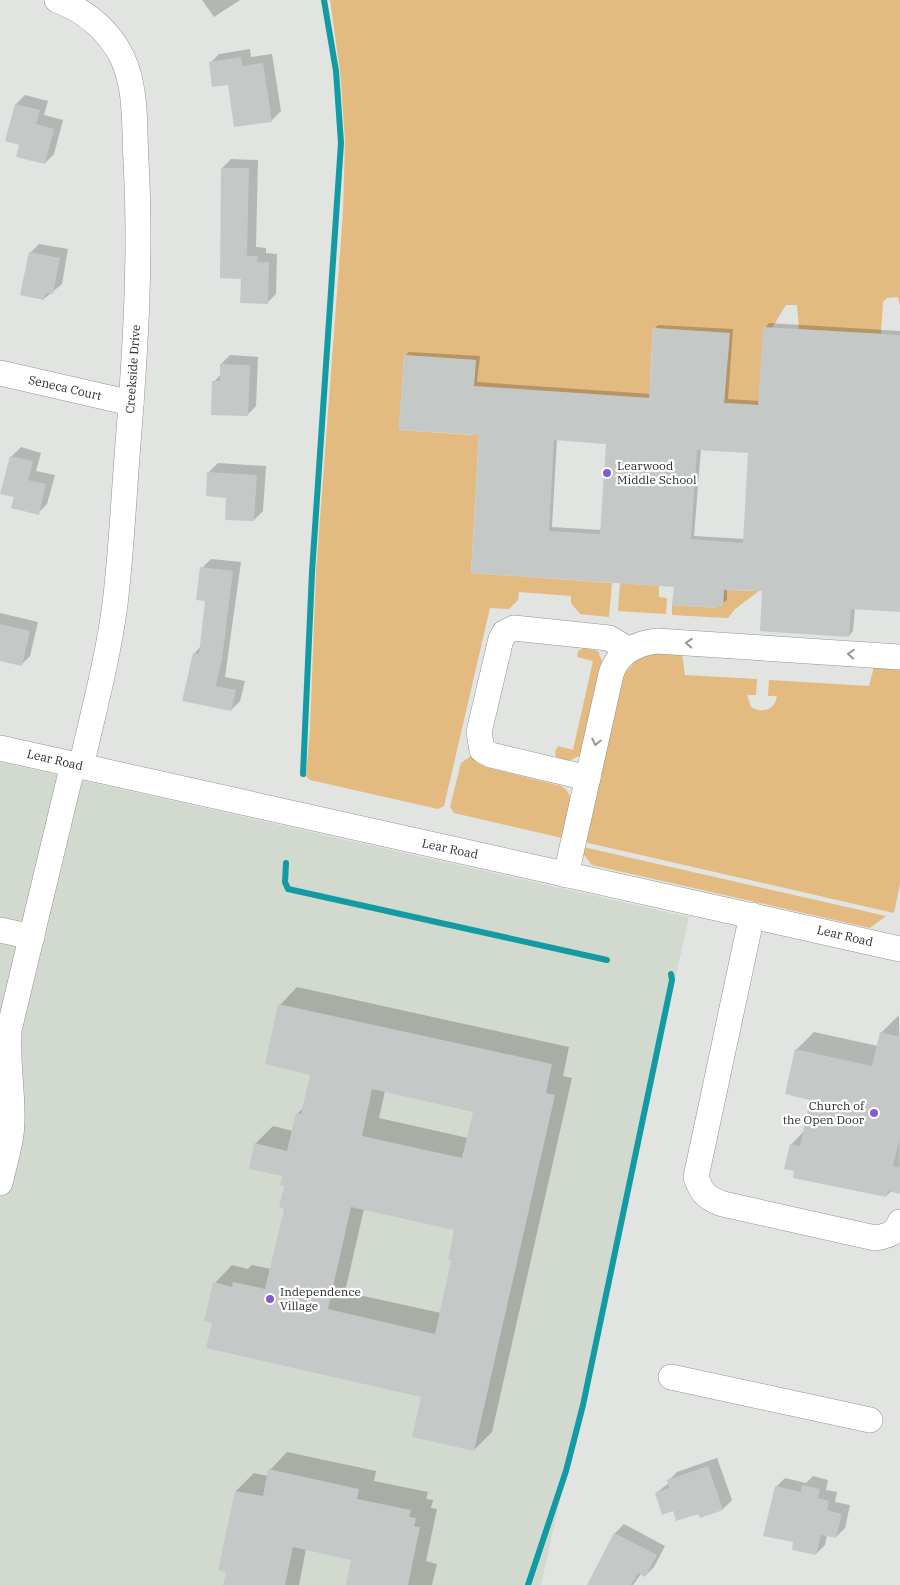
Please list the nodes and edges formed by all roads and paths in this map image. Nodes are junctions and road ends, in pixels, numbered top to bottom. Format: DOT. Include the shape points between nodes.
graph roads {
  1 [pos="57,0"];
  2 [pos="0,373"];
  3 [pos="131,403"];
  4 [pos="629,650"];
  5 [pos="900,657"];
  6 [pos="0,748"];
  7 [pos="77,765"];
  8 [pos="588,778"];
  9 [pos="566,875"];
  10 [pos="752,916"];
  11 [pos="0,930"];
  12 [pos="32,937"];
  13 [pos="900,947"];
  14 [pos="0,1183"];
  15 [pos="900,1222"];
  16 [pos="671,1377"];
  17 [pos="870,1420"];
  1 -- 3 [label="street, Creekside Drive" via="75,7 105,32 122,57 132,97 139,218"];
  2 -- 3 [label="street, Seneca Court"];
  3 -- 7 [label="street, Creekside Drive" via="115,604 106,655"];
  5 -- 4 [label="street, one-way" via="657,641"];
  4 -- 8 [label="street, one-way" via="613,669"];
  4 -- 8 [label="street" via="609,638 514,628 500,639 479,732 482,750 491,755"];
  6 -- 7 [label="street, Lear Road"];
  7 -- 9 [label="street, Lear Road"];
  7 -- 12 [label="street, Creekside Drive"];
  8 -- 9 [label="street"];
  9 -- 10 [label="street, Lear Road"];
  10 -- 13 [label="street, Lear Road"];
  10 -- 15 [label="street" via="696,1177 701,1191 711,1200 723,1204 875,1238 888,1236"];
  11 -- 12 [label="street"];
  12 -- 14 [label="street, Creekside Drive" via="9,1030 12,1116"];
  16 -- 17 [label="street"];
}
